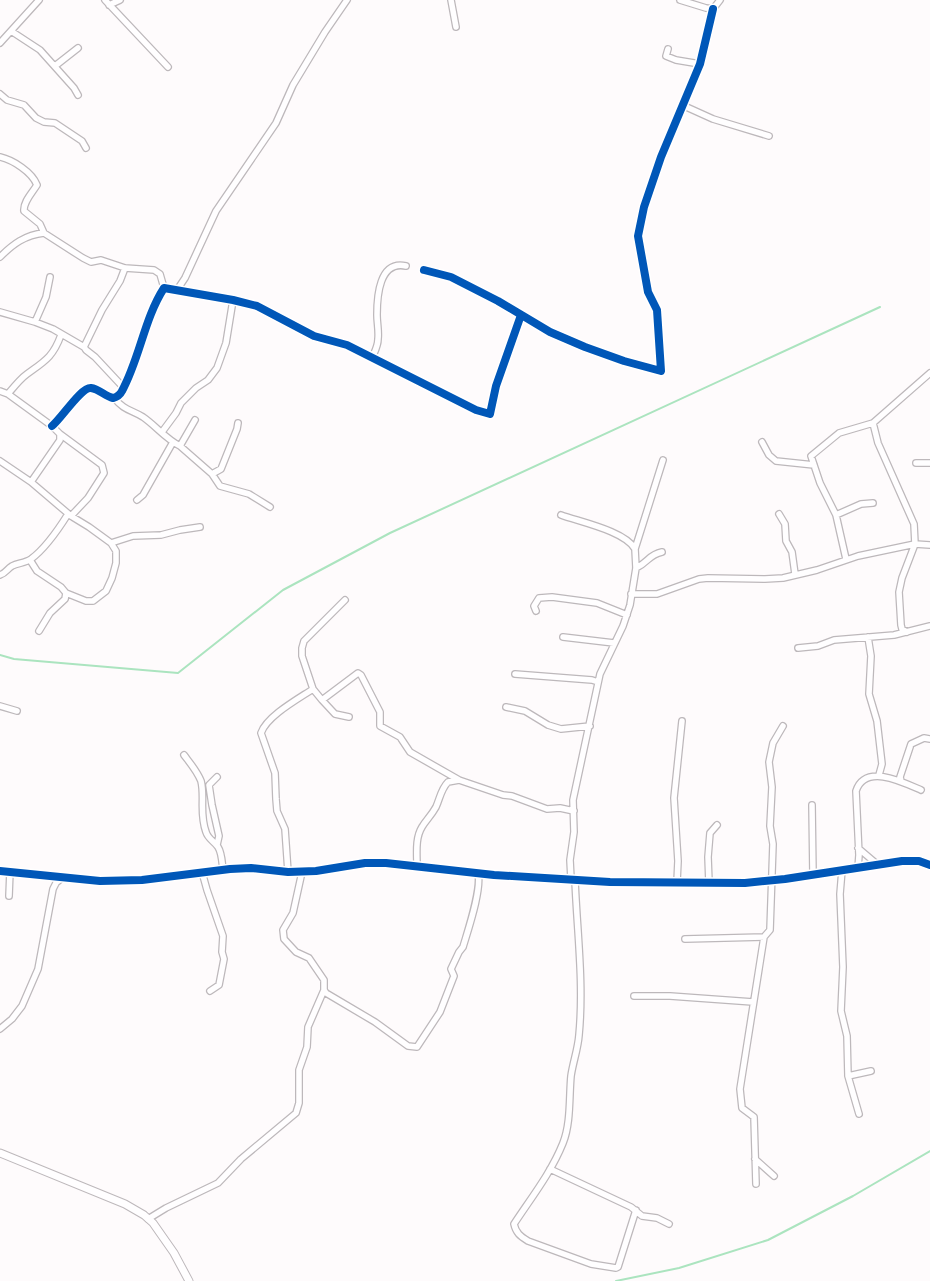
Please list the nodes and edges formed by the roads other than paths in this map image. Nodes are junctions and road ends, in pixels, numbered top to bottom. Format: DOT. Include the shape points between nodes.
graph roads {
  1 [pos="38,0"];
  2 [pos="120,0"];
  3 [pos="347,0"];
  4 [pos="451,0"];
  5 [pos="680,0"];
  6 [pos="720,0"];
  7 [pos="107,2"];
  8 [pos="713,9"];
  9 [pos="456,27"];
  10 [pos="11,31"];
  11 [pos="0,43"];
  12 [pos="78,48"];
  13 [pos="668,49"];
  14 [pos="700,64"];
  15 [pos="56,66"];
  16 [pos="168,67"];
  17 [pos="0,94"];
  18 [pos="78,95"];
  19 [pos="682,104"];
  20 [pos="769,136"];
  21 [pos="86,148"];
  22 [pos="0,157"];
  23 [pos="44,233"];
  24 [pos="0,257"];
  25 [pos="406,266"];
  26 [pos="125,268"];
  27 [pos="424,270"];
  28 [pos="50,277"];
  29 [pos="164,288"];
  30 [pos="177,290"];
  31 [pos="233,300"];
  32 [pos="0,312"];
  33 [pos="521,314"];
  34 [pos="35,322"];
  35 [pos="61,335"];
  36 [pos="84,347"];
  37 [pos="372,358"];
  38 [pos="930,374"];
  39 [pos="123,387"];
  40 [pos="0,391"];
  41 [pos="8,394"];
  42 [pos="114,398"];
  43 [pos="195,420"];
  44 [pos="238,423"];
  45 [pos="873,423"];
  46 [pos="52,426"];
  47 [pos="162,432"];
  48 [pos="60,434"];
  49 [pos="173,442"];
  50 [pos="762,442"];
  51 [pos="180,446"];
  52 [pos="663,460"];
  53 [pos="0,461"];
  54 [pos="930,463"];
  55 [pos="916,464"];
  56 [pos="814,465"];
  57 [pos="212,474"];
  58 [pos="31,482"];
  59 [pos="137,500"];
  60 [pos="873,504"];
  61 [pos="270,508"];
  62 [pos="779,514"];
  63 [pos="70,515"];
  64 [pos="561,515"];
  65 [pos="836,515"];
  66 [pos="200,527"];
  67 [pos="111,543"];
  68 [pos="915,544"];
  69 [pos="930,545"];
  70 [pos="635,548"];
  71 [pos="662,552"];
  72 [pos="846,559"];
  73 [pos="30,560"];
  74 [pos="636,568"];
  75 [pos="795,574"];
  76 [pos="0,575"];
  77 [pos="66,594"];
  78 [pos="631,594"];
  79 [pos="345,600"];
  80 [pos="536,611"];
  81 [pos="627,615"];
  82 [pos="930,626"];
  83 [pos="39,632"];
  84 [pos="907,632"];
  85 [pos="563,637"];
  86 [pos="868,637"];
  87 [pos="614,643"];
  88 [pos="798,648"];
  89 [pos="515,674"];
  90 [pos="598,682"];
  91 [pos="313,688"];
  92 [pos="322,700"];
  93 [pos="0,706"];
  94 [pos="506,707"];
  95 [pos="17,711"];
  96 [pos="349,717"];
  97 [pos="682,721"];
  98 [pos="590,726"];
  99 [pos="783,726"];
  100 [pos="930,739"];
  101 [pos="184,755"];
  102 [pos="879,775"];
  103 [pos="217,777"];
  104 [pos="459,780"];
  105 [pos="901,781"];
  106 [pos="921,790"];
  107 [pos="812,805"];
  108 [pos="574,811"];
  109 [pos="717,825"];
  110 [pos="217,845"];
  111 [pos="858,848"];
  112 [pos="930,864"];
  113 [pos="878,865"];
  114 [pos="417,866"];
  115 [pos="858,868"];
  116 [pos="222,870"];
  117 [pos="842,870"];
  118 [pos="0,871"];
  119 [pos="10,871"];
  120 [pos="202,872"];
  121 [pos="288,872"];
  122 [pos="302,872"];
  123 [pos="478,873"];
  124 [pos="813,875"];
  125 [pos="63,877"];
  126 [pos="573,880"];
  127 [pos="771,880"];
  128 [pos="677,882"];
  129 [pos="709,883"];
  130 [pos="8,896"];
  131 [pos="764,937"];
  132 [pos="685,939"];
  133 [pos="324,990"];
  134 [pos="210,991"];
  135 [pos="634,996"];
  136 [pos="753,1002"];
  137 [pos="0,1029"];
  138 [pos="871,1071"];
  139 [pos="848,1076"];
  140 [pos="859,1114"];
  141 [pos="0,1153"];
  142 [pos="754,1159"];
  143 [pos="550,1169"];
  144 [pos="774,1176"];
  145 [pos="756,1184"];
  146 [pos="636,1210"];
  147 [pos="148,1219"];
  148 [pos="669,1224"];
  149 [pos="190,1281"];
  1 -- 10 [label="street"];
  2 -- 7 [label="street"];
  3 -- 30 [label="street" via="293,84 276,123 216,211 186,278"];
  4 -- 9 [label="street"];
  5 -- 8 [label="street"];
  6 -- 8 [label="street"];
  7 -- 16 [label="street"];
  8 -- 14 [label="street"];
  10 -- 11 [label="street"];
  10 -- 15 [label="street" via="40,50"];
  12 -- 15 [label="street"];
  13 -- 14 [label="street" via="666,56"];
  14 -- 19 [label="street"];
  15 -- 18 [label="street"];
  17 -- 21 [label="street" via="7,100 24,105 36,118 55,123 82,141"];
  19 -- 20 [label="street" via="713,119"];
  19 -- 33 [label="street" via="644,207 638,236 648,292 657,310 661,371 585,347 550,332"];
  22 -- 23 [label="street" via="19,166 35,181 37,185 24,211 40,224"];
  23 -- 24 [label="street" via="13,244"];
  23 -- 26 [label="street" via="92,262 101,260"];
  25 -- 37 [label="street" via="398,264 390,268 380,283 378,346"];
  26 -- 29 [label="street" via="154,270 160,274"];
  26 -- 36 [label="street"];
  27 -- 33 [label="street" via="451,277"];
  28 -- 34 [label="street" via="46,297"];
  29 -- 30 [label="street"];
  29 -- 39 [label="street" via="155,302"];
  30 -- 31 [label="street"];
  31 -- 37 [label="street" via="257,306 314,336 347,345"];
  31 -- 47 [label="street" via="218,368 180,403"];
  32 -- 34 [label="street"];
  33 -- 37 [label="street" via="496,386 490,414"];
  34 -- 35 [label="street"];
  35 -- 36 [label="street"];
  35 -- 41 [label="street" via="48,358 26,374"];
  36 -- 39 [label="street"];
  38 -- 45 [label="street"];
  39 -- 42 [label="street"];
  40 -- 41 [label="street"];
  41 -- 46 [label="street"];
  42 -- 46 [label="street" via="86,389"];
  42 -- 47 [label="street" via="122,408 142,417"];
  43 -- 51 [label="street"];
  44 -- 57 [label="street" via="220,469"];
  45 -- 56 [label="street" via="839,433 811,456"];
  45 -- 68 [label="street" via="878,443 914,524"];
  46 -- 48 [label="street"];
  47 -- 49 [label="street"];
  48 -- 58 [label="street" via="60,440"];
  48 -- 63 [label="street" via="102,465 104,473 88,498"];
  49 -- 51 [label="street"];
  49 -- 59 [label="street"];
  50 -- 56 [label="street" via="776,461"];
  51 -- 57 [label="street"];
  52 -- 70 [label="street"];
  53 -- 58 [label="street"];
  54 -- 55 [label="street"];
  56 -- 65 [label="street"];
  57 -- 61 [label="street" via="220,486 248,494"];
  58 -- 63 [label="street"];
  60 -- 65 [label="street" via="861,504"];
  62 -- 75 [label="street" via="785,524"];
  63 -- 67 [label="street"];
  63 -- 73 [label="street"];
  64 -- 70 [label="street" via="617,534"];
  65 -- 72 [label="street"];
  66 -- 67 [label="street" via="160,535 133,536"];
  67 -- 77 [label="street" via="116,551 116,563 106,591 92,601"];
  68 -- 69 [label="street"];
  68 -- 72 [label="street"];
  68 -- 84 [label="street" via="900,592 901,625"];
  70 -- 74 [label="street"];
  71 -- 74 [label="street" via="653,554"];
  72 -- 75 [label="street"];
  73 -- 76 [label="street" via="12,566"];
  73 -- 77 [label="street" via="36,571 61,587"];
  74 -- 78 [label="street"];
  75 -- 78 [label="street" via="765,579 699,579 657,594"];
  77 -- 83 [label="street"];
  78 -- 81 [label="street"];
  79 -- 91 [label="street" via="304,641 302,656"];
  80 -- 81 [label="street" via="534,606 540,598 552,597 597,603"];
  81 -- 87 [label="street"];
  82 -- 84 [label="street"];
  84 -- 86 [label="street"];
  85 -- 87 [label="street"];
  86 -- 88 [label="street"];
  86 -- 102 [label="street" via="871,656 869,694 877,721 882,764"];
  87 -- 90 [label="street"];
  89 -- 90 [label="street"];
  90 -- 98 [label="street"];
  91 -- 92 [label="street"];
  91 -- 121 [label="street" via="277,714 260,733 275,773 277,811 285,829"];
  92 -- 96 [label="street" via="335,714"];
  92 -- 104 [label="street" via="358,673 380,712 382,729 400,737 410,752"];
  93 -- 95 [label="street"];
  94 -- 98 [label="street" via="525,711 562,729"];
  97 -- 128 [label="street" via="674,798"];
  98 -- 108 [label="street"];
  99 -- 127 [label="street" via="773,743 769,762 773,844"];
  100 -- 105 [label="street" via="911,744"];
  101 -- 110 [label="street" via="200,781 201,812 206,831"];
  102 -- 105 [label="street"];
  102 -- 111 [label="street" via="861,781 856,791"];
  103 -- 110 [label="street" via="209,785 220,836"];
  104 -- 108 [label="street" via="547,809"];
  104 -- 114 [label="street" via="445,785 430,818 422,826 417,842"];
  105 -- 106 [label="street"];
  107 -- 124 [label="street"];
  108 -- 126 [label="street" via="570,860"];
  109 -- 129 [label="street" via="710,833"];
  110 -- 116 [label="street"];
  111 -- 113 [label="street"];
  111 -- 115 [label="street"];
  112 -- 113 [label="street" via="902,861"];
  113 -- 115 [label="street"];
  114 -- 122 [label="street" via="365,863"];
  114 -- 123 [label="street"];
  115 -- 117 [label="street"];
  116 -- 120 [label="street"];
  116 -- 121 [label="street" via="251,868"];
  117 -- 124 [label="street"];
  117 -- 139 [label="street" via="841,1011 847,1036"];
  118 -- 119 [label="street"];
  119 -- 125 [label="street"];
  119 -- 130 [label="street"];
  120 -- 125 [label="street" via="142,880"];
  120 -- 134 [label="street" via="223,936 222,973 219,985"];
  121 -- 122 [label="street"];
  122 -- 133 [label="street" via="292,913 283,930 284,939 296,952 309,958 324,980"];
  123 -- 126 [label="street"];
  123 -- 133 [label="street" via="480,880 476,898 463,948 451,968 454,976 449,991 440,1012 417,1047 408,1046"];
  124 -- 127 [label="street"];
  125 -- 137 [label="street" via="53,889 38,969 22,1006"];
  126 -- 128 [label="street"];
  126 -- 143 [label="street" via="580,957 579,1036 566,1132"];
  127 -- 129 [label="street"];
  127 -- 131 [label="street" via="770,930"];
  128 -- 129 [label="street"];
  131 -- 132 [label="street"];
  131 -- 136 [label="street"];
  133 -- 147 [label="street" via="308,1027 307,1046 299,1070 300,1103 296,1113 218,1182"];
  135 -- 136 [label="street"];
  136 -- 142 [label="street" via="740,1089 742,1108 754,1117"];
  138 -- 139 [label="street"];
  139 -- 140 [label="street"];
  141 -- 147 [label="main road" via="125,1204"];
  142 -- 144 [label="street"];
  142 -- 145 [label="street"];
  143 -- 146 [label="street"];
  143 -- 146 [label="street" via="514,1224 517,1232 528,1241 591,1264 616,1268"];
  146 -- 148 [label="street" via="642,1216"];
  147 -- 149 [label="main road" via="161,1233"];
}
